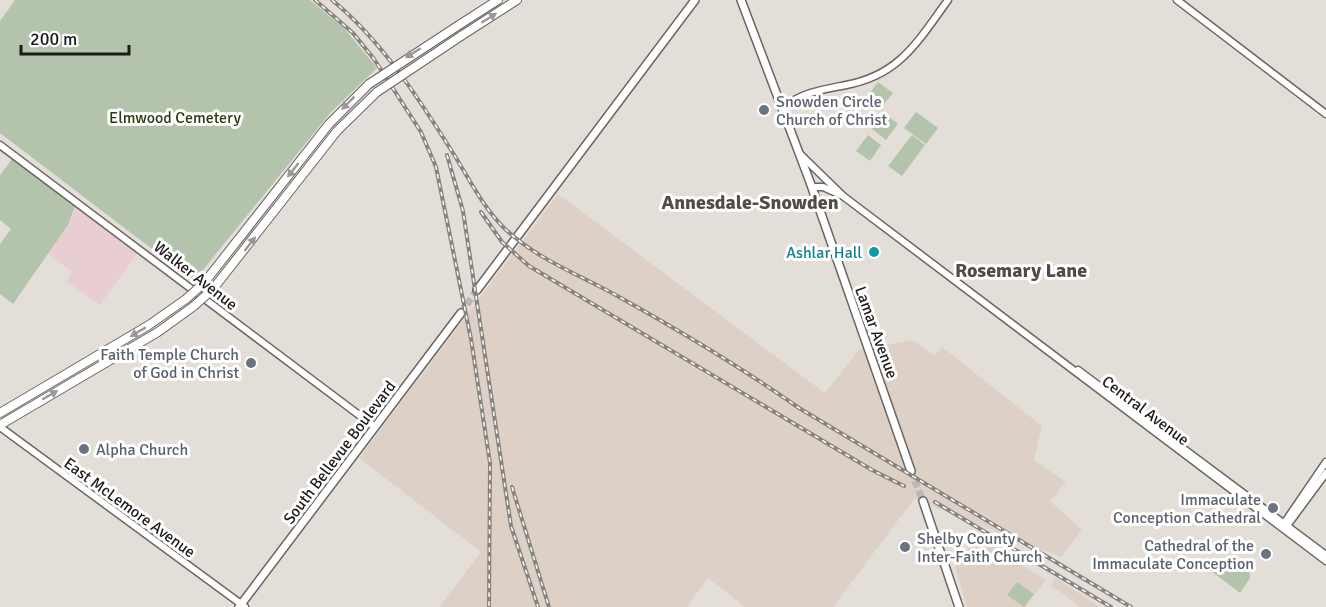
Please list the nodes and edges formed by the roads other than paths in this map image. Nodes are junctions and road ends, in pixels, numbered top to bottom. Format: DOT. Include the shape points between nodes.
graph roads {
  1 [pos="498,0"];
  2 [pos="517,0"];
  3 [pos="695,0"];
  4 [pos="741,0"];
  5 [pos="948,0"];
  6 [pos="1177,0"];
  7 [pos="782,108"];
  8 [pos="1326,114"];
  9 [pos="0,145"];
  10 [pos="800,154"];
  11 [pos="812,187"];
  12 [pos="843,196"];
  13 [pos="477,290"];
  14 [pos="460,313"];
  15 [pos="0,412"];
  16 [pos="1,427"];
  17 [pos="375,427"];
  18 [pos="1326,462"];
  19 [pos="911,471"];
  20 [pos="1326,472"];
  21 [pos="923,501"];
  22 [pos="1284,526"];
  23 [pos="1326,555"];
  24 [pos="1326,561"];
  25 [pos="242,606"];
  26 [pos="959,607"];
  1 -- 15 [label="highway, one-way, bridge" via="369,84 329,124 204,283 186,299"];
  16 -- 2 [label="highway, one-way, bridge" via="194,306 213,289 332,137 377,92"];
  3 -- 13 [label="main road"];
  4 -- 7 [label="main road, Lamar Avenue"];
  5 -- 7 [label="main road" via="910,52 886,72 844,86 809,91"];
  6 -- 8 [label="main road"];
  7 -- 10 [label="main road, Lamar Avenue"];
  9 -- 17 [label="main road, Walker Avenue"];
  10 -- 11 [label="main road, Lamar Avenue"];
  10 -- 12 [label="main road, Central Avenue"];
  11 -- 12 [label="main road, Central Avenue"];
  11 -- 19 [label="main road, Lamar Avenue"];
  12 -- 22 [label="main road, Central Avenue" via="1089,384"];
  14 -- 17 [label="main road, South Bellevue Boulevard"];
  16 -- 25 [label="main road, East McLemore Avenue"];
  17 -- 25 [label="main road, South Bellevue Boulevard"];
  18 -- 22 [label="main road"];
  20 -- 22 [label="main road"];
  21 -- 26 [label="main road"];
  22 -- 23 [label="main road, Central Avenue"];
  22 -- 24 [label="main road, Central Avenue"];
}
